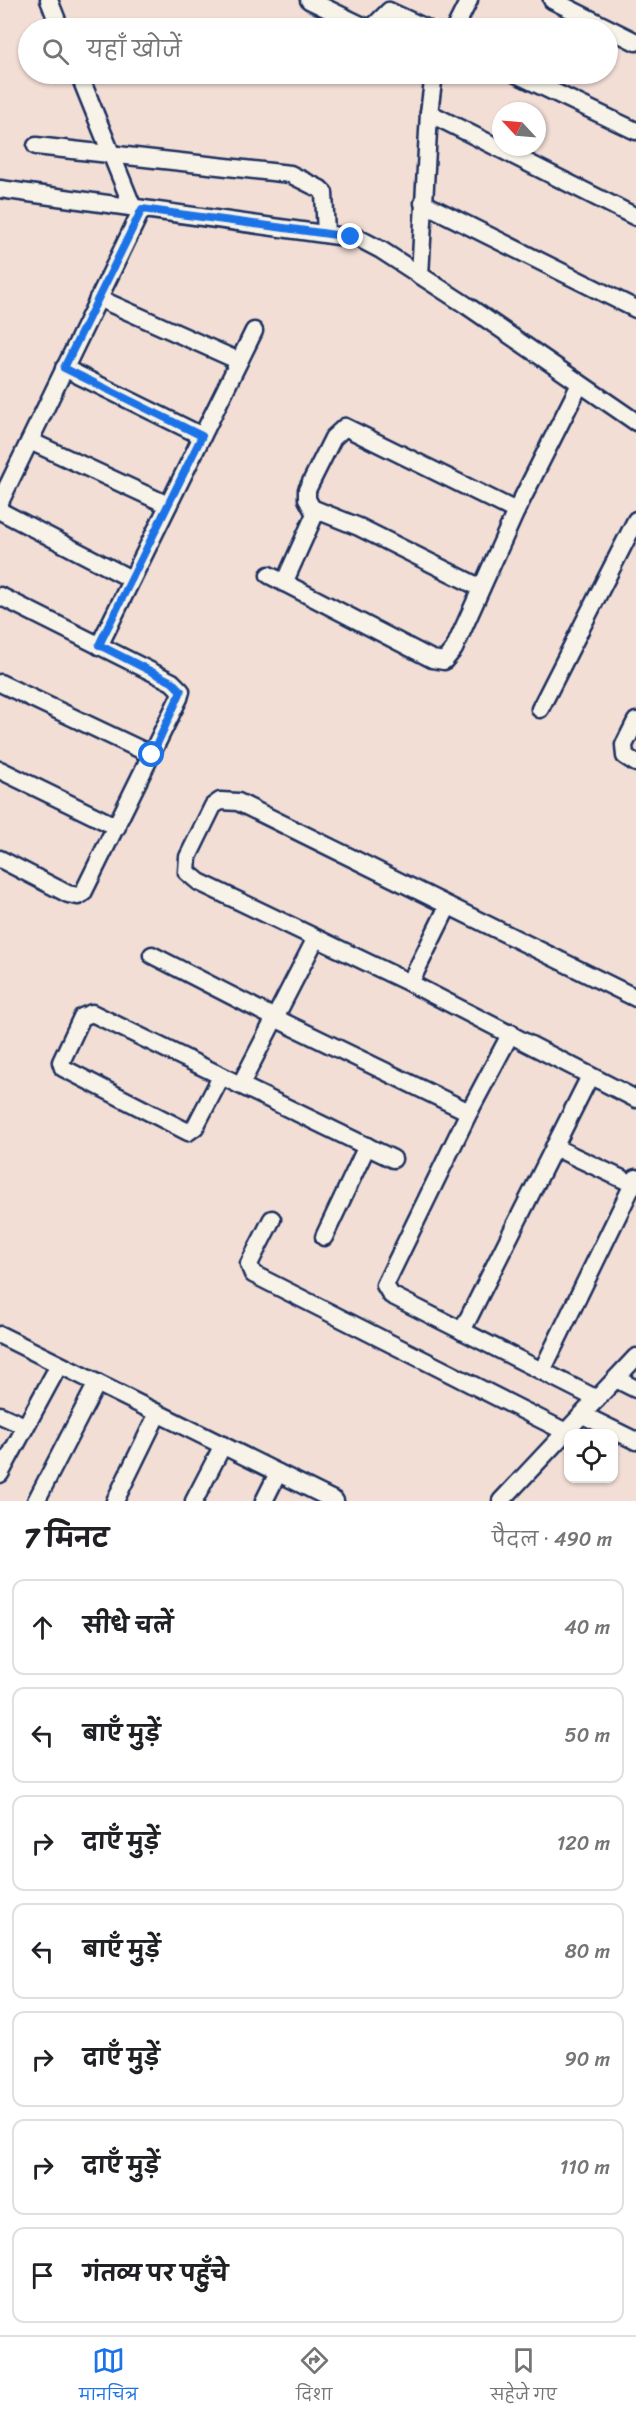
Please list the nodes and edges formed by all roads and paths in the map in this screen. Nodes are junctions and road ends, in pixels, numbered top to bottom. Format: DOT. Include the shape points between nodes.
graph roads {
  1 [pos="49,0"];
  2 [pos="309,0"];
  3 [pos="469,0"];
  4 [pos="552,0"];
  5 [pos="56,18"];
  6 [pos="346,18"];
  7 [pos="382,18"];
  8 [pos="404,18"];
  9 [pos="460,18"];
  10 [pos="588,18"];
  11 [pos="618,33"];
  12 [pos="636,42"];
  13 [pos="82,84"];
  14 [pos="433,84"];
  15 [pos="537,84"];
  16 [pos="429,113"];
  17 [pos="636,131"];
  18 [pos="36,146"];
  19 [pos="111,155"];
  20 [pos="0,189"];
  21 [pos="423,204"];
  22 [pos="137,208"];
  23 [pos="636,217"];
  24 [pos="326,234"];
  25 [pos="420,276"];
  26 [pos="98,298"];
  27 [pos="636,309"];
  28 [pos="254,331"];
  29 [pos="239,361"];
  30 [pos="64,368"];
  31 [pos="580,384"];
  32 [pos="636,422"];
  33 [pos="202,436"];
  34 [pos="30,441"];
  35 [pos="0,502"];
  36 [pos="168,505"];
  37 [pos="314,509"];
  38 [pos="0,511"];
  39 [pos="516,511"];
  40 [pos="636,520"];
  41 [pos="131,579"];
  42 [pos="481,588"];
  43 [pos="0,596"];
  44 [pos="99,645"];
  45 [pos="0,683"];
  46 [pos="540,709"];
  47 [pos="636,721"];
  48 [pos="152,755"];
  49 [pos="636,763"];
  50 [pos="0,770"];
  51 [pos="117,827"];
  52 [pos="0,859"];
  53 [pos="448,906"];
  54 [pos="316,939"];
  55 [pos="152,955"];
  56 [pos="410,983"];
  57 [pos="636,998"];
  58 [pos="276,1018"];
  59 [pos="511,1034"];
  60 [pos="590,1076"];
  61 [pos="221,1077"];
  62 [pos="238,1084"];
  63 [pos="636,1099"];
  64 [pos="468,1112"];
  65 [pos="367,1146"];
  66 [pos="555,1147"];
  67 [pos="393,1159"];
  68 [pos="635,1181"];
  69 [pos="272,1219"];
  70 [pos="324,1237"];
  71 [pos="462,1331"];
  72 [pos="0,1335"];
  73 [pos="636,1357"];
  74 [pos="59,1365"];
  75 [pos="542,1371"];
  76 [pos="616,1379"];
  77 [pos="97,1383"];
  78 [pos="636,1389"];
  79 [pos="597,1399"];
  80 [pos="158,1413"];
  81 [pos="583,1414"];
  82 [pos="0,1415"];
  83 [pos="24,1426"];
  84 [pos="569,1429"];
  85 [pos="564,1431"];
  86 [pos="564,1434"];
  87 [pos="636,1441"];
  88 [pos="223,1445"];
  89 [pos="278,1473"];
  90 [pos="0,1474"];
  91 [pos="36,1501"];
  92 [pos="115,1501"];
  93 [pos="194,1501"];
  94 [pos="264,1501"];
  95 [pos="335,1501"];
  96 [pos="501,1501"];
  1 -- 5 [label="street"];
  2 -- 6 [label="street"];
  3 -- 9 [label="street"];
  4 -- 10 [label="street"];
  7 -- 8 [label="street" via="388,11"];
  11 -- 12 [label="street"];
  13 -- 19 [label="street"];
  14 -- 16 [label="street"];
  15 -- 17 [label="street"];
  16 -- 21 [label="street"];
  16 -- 23 [label="street"];
  18 -- 19 [label="street"];
  19 -- 22 [label="street"];
  19 -- 24 [label="street" via="290,174 324,194"];
  20 -- 22 [label="street"];
  21 -- 25 [label="street"];
  21 -- 27 [label="street"];
  22 -- 24 [label="street"];
  22 -- 26 [label="street"];
  24 -- 25 [label="street" via="369,243"];
  25 -- 31 [label="street"];
  26 -- 29 [label="street"];
  26 -- 30 [label="street"];
  28 -- 29 [label="street"];
  29 -- 33 [label="street"];
  30 -- 33 [label="street"];
  30 -- 34 [label="street"];
  31 -- 32 [label="street"];
  31 -- 39 [label="street"];
  33 -- 36 [label="street"];
  34 -- 35 [label="street"];
  34 -- 36 [label="street"];
  36 -- 41 [label="street"];
  37 -- 39 [label="street" via="307,499 307,490 333,438 345,427"];
  37 -- 42 [label="street"];
  37 -- 42 [label="street" via="314,517 276,579 438,661 444,661 454,649"];
  38 -- 41 [label="street"];
  39 -- 42 [label="street"];
  40 -- 46 [label="street"];
  41 -- 44 [label="street"];
  43 -- 44 [label="street"];
  44 -- 48 [label="street" via="172,682 181,691"];
  45 -- 48 [label="street"];
  47 -- 49 [label="street" via="624,745 626,756"];
  48 -- 51 [label="street"];
  50 -- 51 [label="street"];
  51 -- 52 [label="street" via="86,890 78,896"];
  53 -- 54 [label="street" via="238,802 220,801 207,813 188,857 188,872 199,882"];
  53 -- 56 [label="street"];
  53 -- 57 [label="street"];
  54 -- 56 [label="street"];
  54 -- 58 [label="street"];
  55 -- 58 [label="street"];
  56 -- 59 [label="street"];
  58 -- 62 [label="street"];
  58 -- 64 [label="street"];
  59 -- 60 [label="street"];
  59 -- 64 [label="street"];
  60 -- 63 [label="street"];
  60 -- 66 [label="street"];
  61 -- 61 [label="street" via="195,1127 188,1132 63,1068 61,1062 82,1017 92,1013"];
  61 -- 62 [label="street"];
  62 -- 65 [label="street"];
  64 -- 71 [label="street" via="385,1285 391,1295"];
  65 -- 67 [label="street"];
  65 -- 70 [label="street"];
  66 -- 68 [label="street"];
  66 -- 71 [label="street"];
  68 -- 75 [label="street"];
  69 -- 85 [label="street" via="249,1264 253,1274"];
  71 -- 75 [label="street"];
  72 -- 74 [label="street"];
  73 -- 76 [label="street"];
  74 -- 77 [label="street"];
  74 -- 83 [label="street"];
  75 -- 79 [label="street"];
  76 -- 78 [label="street"];
  76 -- 79 [label="street"];
  77 -- 80 [label="street"];
  77 -- 91 [label="street"];
  79 -- 81 [label="street"];
  80 -- 88 [label="street"];
  80 -- 92 [label="street"];
  81 -- 84 [label="street"];
  81 -- 87 [label="street"];
  82 -- 83 [label="street"];
  83 -- 90 [label="street"];
  86 -- 96 [label="street"];
  88 -- 89 [label="street"];
  88 -- 93 [label="street"];
  89 -- 94 [label="street"];
  89 -- 95 [label="street"];
}
